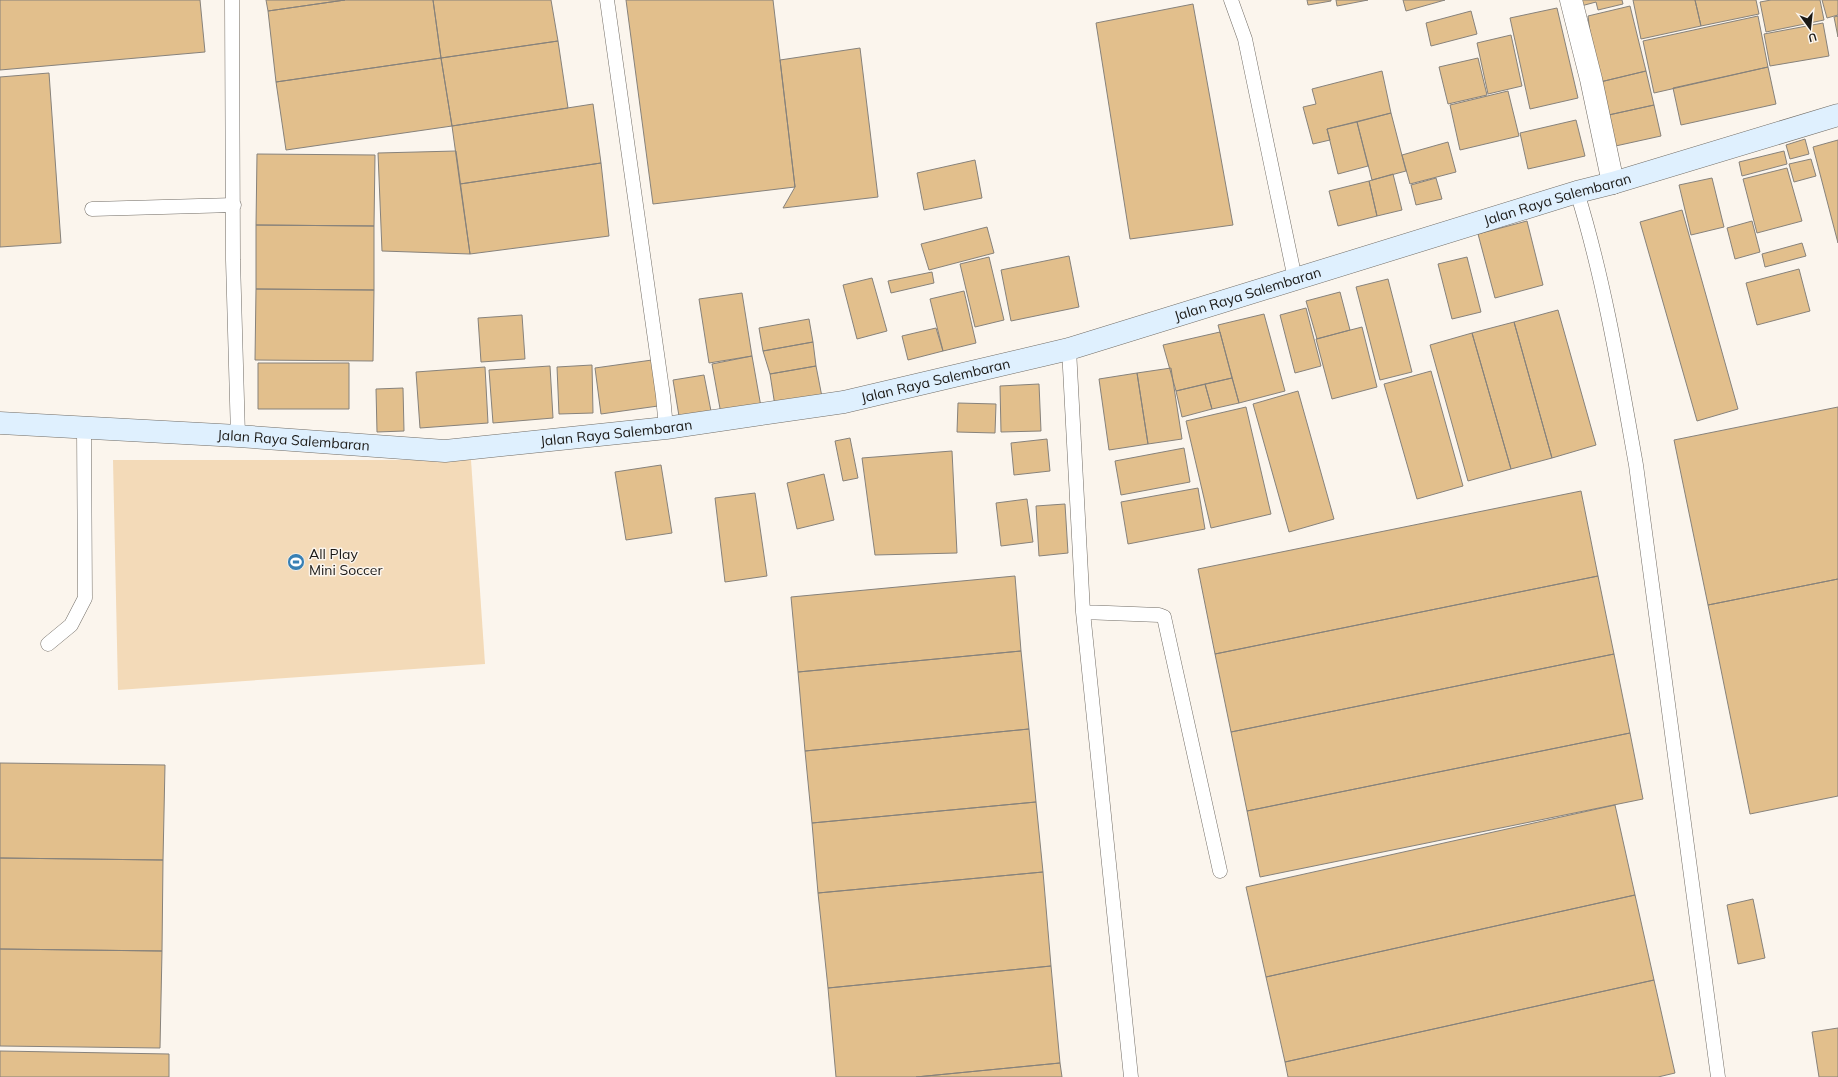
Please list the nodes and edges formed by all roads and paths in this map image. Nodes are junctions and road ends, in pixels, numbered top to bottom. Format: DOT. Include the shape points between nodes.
graph roads {
  1 [pos="232,0"];
  2 [pos="607,0"];
  3 [pos="1231,0"];
  4 [pos="1571,0"];
  5 [pos="1838,115"];
  6 [pos="1613,183"];
  7 [pos="1577,192"];
  8 [pos="234,205"];
  9 [pos="92,208"];
  10 [pos="1295,279"];
  11 [pos="1069,350"];
  12 [pos="0,423"];
  13 [pos="84,428"];
  14 [pos="666,428"];
  15 [pos="238,436"];
  16 [pos="1083,612"];
  17 [pos="48,644"];
  18 [pos="1220,871"];
  19 [pos="1131,1077"];
  20 [pos="1718,1077"];
  1 -- 8 [label="lane"];
  2 -- 14 [label="lane"];
  3 -- 10 [label="lane" via="1245,39"];
  4 -- 6 [label="street"];
  5 -- 6 [label="main road, Jalan Raya Salembaran"];
  6 -- 7 [label="main road, Jalan Raya Salembaran"];
  7 -- 10 [label="main road, Jalan Raya Salembaran"];
  7 -- 20 [label="lane" via="1587,222 1636,465"];
  8 -- 9 [label="lane"];
  8 -- 15 [label="lane"];
  10 -- 11 [label="main road, Jalan Raya Salembaran"];
  11 -- 14 [label="main road, Jalan Raya Salembaran" via="844,402"];
  11 -- 16 [label="lane"];
  12 -- 13 [label="main road, Jalan Raya Salembaran"];
  13 -- 15 [label="main road, Jalan Raya Salembaran"];
  13 -- 17 [label="lane" via="85,598 71,625"];
  14 -- 15 [label="main road, Jalan Raya Salembaran" via="445,451"];
  16 -- 18 [label="lane" via="1164,617"];
  16 -- 19 [label="lane"];
}
